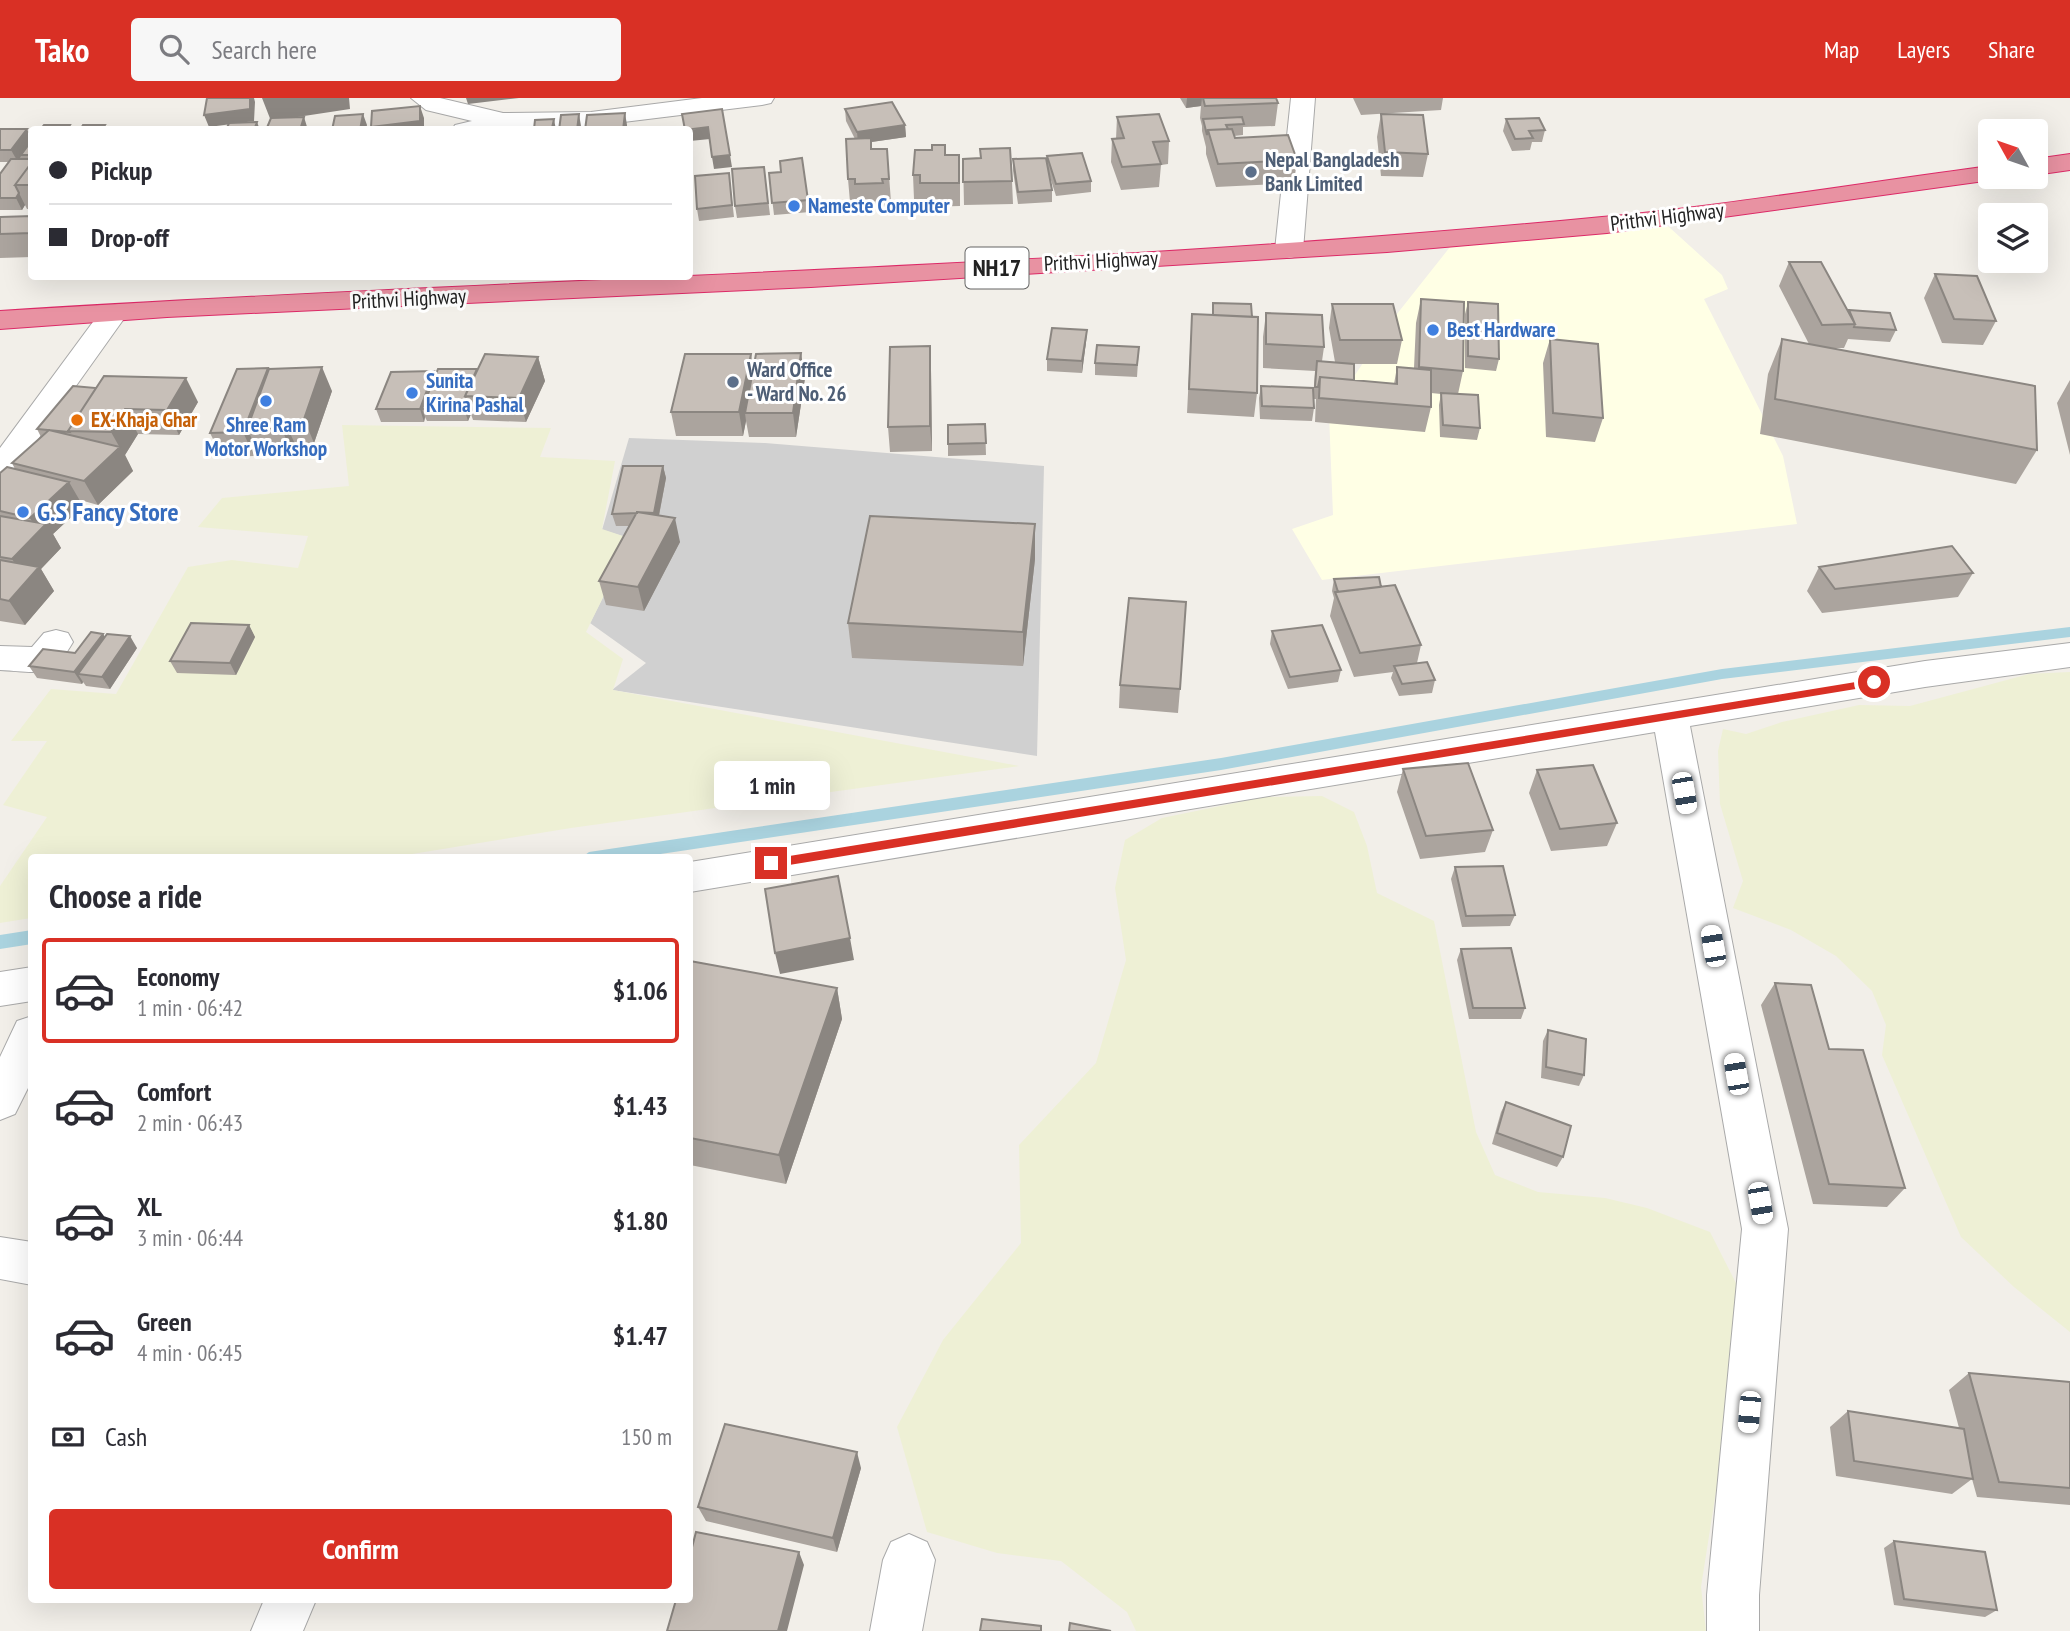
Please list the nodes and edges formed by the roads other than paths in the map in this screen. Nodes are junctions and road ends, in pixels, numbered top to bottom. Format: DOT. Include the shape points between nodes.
graph roads {
  1 [pos="423,98"];
  2 [pos="762,98"];
  3 [pos="1303,98"];
  4 [pos="589,108"];
  5 [pos="504,120"];
  6 [pos="480,126"];
  7 [pos="2070,163"];
  8 [pos="2048,166"];
  9 [pos="1978,176"];
  10 [pos="1289,250"];
  11 [pos="114,313"];
  12 [pos="0,320"];
  13 [pos="0,470"];
  14 [pos="56,642"];
  15 [pos="2070,655"];
  16 [pos="0,657"];
  17 [pos="1670,716"];
  18 [pos="693,877"];
  19 [pos="28,985"];
  20 [pos="0,989"];
  21 [pos="28,1042"];
  22 [pos="0,1101"];
  23 [pos="0,1258"];
  24 [pos="28,1263"];
  25 [pos="908,1560"];
  26 [pos="289,1603"];
  27 [pos="277,1631"];
  28 [pos="896,1631"];
  29 [pos="1733,1631"];
  1 -- 5 [label="street" via="435,106"];
  2 -- 4 [label="street"];
  3 -- 10 [label="street"];
  4 -- 5 [label="street"];
  5 -- 6 [label="street"];
  7 -- 8 [label="highway"];
  9 -- 10 [label="highway, Prithvi Highway / NH17" via="1607,225"];
  10 -- 11 [label="highway, Prithvi Highway / NH17"];
  11 -- 12 [label="highway, Prithvi Highway / NH17"];
  11 -- 13 [label="street"];
  14 -- 16 [label="street" via="41,660"];
  15 -- 17 [label="street"];
  17 -- 18 [label="street"];
  17 -- 29 [label="street" via="1765,1229"];
  19 -- 20 [label="street"];
  21 -- 22 [label="street"];
  23 -- 24 [label="street"];
  25 -- 28 [label="street"];
  26 -- 27 [label="street"];
}
